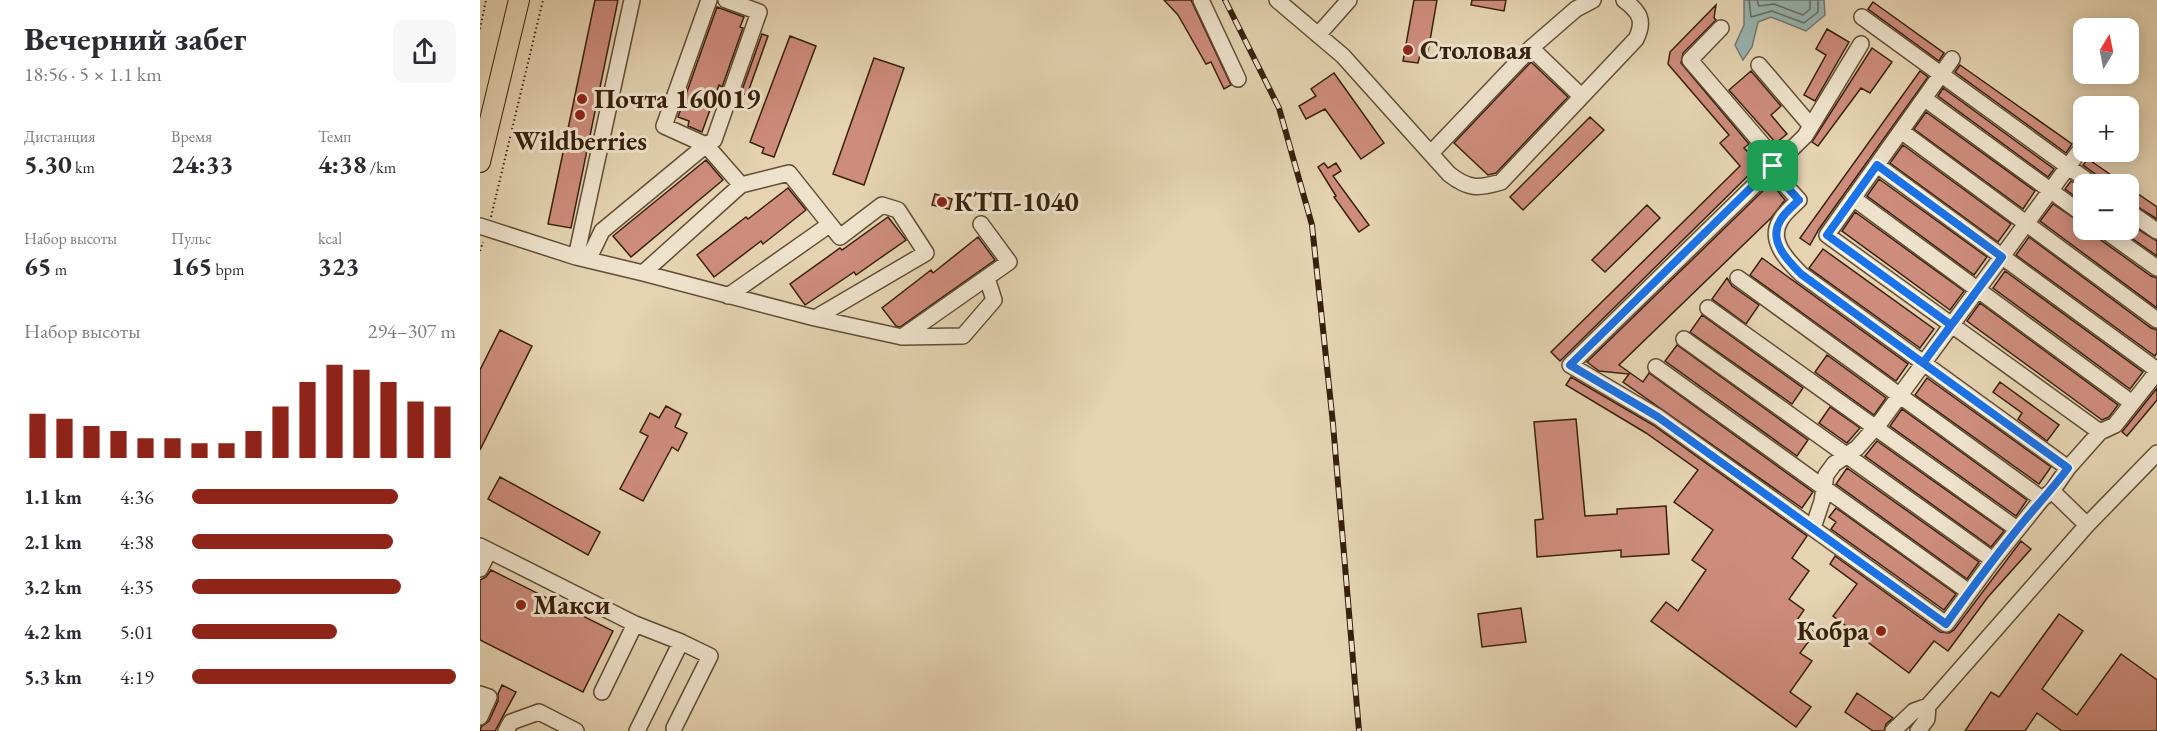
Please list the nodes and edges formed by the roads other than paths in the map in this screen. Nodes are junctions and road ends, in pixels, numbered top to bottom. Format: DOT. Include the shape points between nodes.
graph roads {
  1 [pos="519,0"];
  2 [pos="632,0"];
  3 [pos="709,0"];
  4 [pos="726,0"];
  5 [pos="1201,0"];
  6 [pos="1277,0"];
  7 [pos="1349,0"];
  8 [pos="1593,0"];
  9 [pos="1624,0"];
  10 [pos="1862,17"];
  11 [pos="1721,28"];
  12 [pos="1318,35"];
  13 [pos="1861,44"];
  14 [pos="1531,48"];
  15 [pos="1952,59"];
  16 [pos="1759,65"];
  17 [pos="1941,75"];
  18 [pos="1238,79"];
  19 [pos="1581,96"];
  20 [pos="1925,99"];
  21 [pos="1811,126"];
  22 [pos="1901,131"];
  23 [pos="706,145"];
  24 [pos="1431,153"];
  25 [pos="2073,160"];
  26 [pos="480,162"];
  27 [pos="1877,165"];
  28 [pos="1773,166"];
  29 [pos="2068,168"];
  30 [pos="2077,174"];
  31 [pos="741,185"];
  32 [pos="2051,191"];
  33 [pos="1853,198"];
  34 [pos="2073,207"];
  35 [pos="2139,219"];
  36 [pos="981,224"];
  37 [pos="2026,224"];
  38 [pos="829,225"];
  39 [pos="484,228"];
  40 [pos="2157,231"];
  41 [pos="2118,240"];
  42 [pos="2002,257"];
  43 [pos="582,259"];
  44 [pos="2157,268"];
  45 [pos="643,273"];
  46 [pos="987,278"];
  47 [pos="1738,278"];
  48 [pos="1978,290"];
  49 [pos="728,296"];
  50 [pos="1708,308"];
  51 [pos="815,318"];
  52 [pos="2157,320"];
  53 [pos="1951,325"];
  54 [pos="902,337"];
  55 [pos="1684,339"];
  56 [pos="1923,363"];
  57 [pos="1656,367"];
  58 [pos="2157,371"];
  59 [pos="1899,396"];
  60 [pos="2132,403"];
  61 [pos="1874,427"];
  62 [pos="2100,432"];
  63 [pos="2157,453"];
  64 [pos="1846,455"];
  65 [pos="2068,468"];
  66 [pos="1824,488"];
  67 [pos="2047,495"];
  68 [pos="2087,525"];
  69 [pos="1813,528"];
  70 [pos="2017,529"];
  71 [pos="485,548"];
  72 [pos="1993,560"];
  73 [pos="480,569"];
  74 [pos="1969,592"];
  75 [pos="635,624"];
  76 [pos="681,642"];
  77 [pos="602,692"];
  78 [pos="480,694"];
  79 [pos="1928,706"];
  80 [pos="480,717"];
  81 [pos="674,728"];
  82 [pos="506,731"];
  83 [pos="576,731"];
  84 [pos="637,731"];
  85 [pos="1893,731"];
  86 [pos="1918,731"];
  1 -- 26 [label="main road"];
  2 -- 43 [label="street"];
  3 -- 23 [label="street" via="664,126"];
  4 -- 23 [label="street" via="759,12 714,140"];
  5 -- 18 [label="street"];
  6 -- 12 [label="street"];
  7 -- 12 [label="street"];
  8 -- 14 [label="street" via="1576,9"];
  9 -- 19 [label="street" via="1638,14 1641,30"];
  10 -- 17 [label="street"];
  11 -- 28 [label="street" via="1690,60 1769,152"];
  12 -- 24 [label="street" via="1343,56"];
  13 -- 21 [label="street"];
  14 -- 19 [label="street"];
  14 -- 24 [label="street"];
  15 -- 17 [label="street"];
  16 -- 21 [label="street"];
  17 -- 20 [label="street"];
  17 -- 29 [label="street"];
  19 -- 24 [label="street" via="1501,182 1482,188 1462,184"];
  20 -- 22 [label="street"];
  20 -- 32 [label="street"];
  21 -- 28 [label="street"];
  22 -- 27 [label="street"];
  22 -- 37 [label="street"];
  23 -- 31 [label="street"];
  23 -- 43 [label="street" via="602,231"];
  25 -- 29 [label="street"];
  27 -- 33 [label="street"];
  27 -- 42 [label="street"];
  28 -- 56 [label="street" via="1799,200 1779,222 1777,239 1784,257 1801,274"];
  28 -- 69 [label="street" via="1570,365 1658,417"];
  29 -- 30 [label="street"];
  29 -- 32 [label="street"];
  31 -- 38 [label="street" via="789,173"];
  31 -- 45 [label="street"];
  32 -- 34 [label="street"];
  32 -- 37 [label="street"];
  33 -- 48 [label="street"];
  33 -- 53 [label="street" via="1827,235"];
  35 -- 40 [label="street"];
  36 -- 46 [label="street" via="1010,262"];
  37 -- 42 [label="street"];
  37 -- 52 [label="street"];
  38 -- 49 [label="street"];
  38 -- 51 [label="street" via="840,237 882,205 898,210 926,253"];
  39 -- 43 [label="street"];
  41 -- 44 [label="street"];
  42 -- 48 [label="street"];
  42 -- 58 [label="street"];
  43 -- 45 [label="street"];
  45 -- 49 [label="street"];
  46 -- 54 [label="street"];
  46 -- 54 [label="street" via="994,300 963,336"];
  47 -- 59 [label="street"];
  48 -- 53 [label="street"];
  48 -- 60 [label="street"];
  49 -- 51 [label="street"];
  50 -- 61 [label="street"];
  51 -- 54 [label="street"];
  53 -- 56 [label="street"];
  53 -- 62 [label="street"];
  55 -- 64 [label="street"];
  56 -- 59 [label="street"];
  56 -- 65 [label="street"];
  57 -- 66 [label="street"];
  58 -- 60 [label="street"];
  59 -- 61 [label="street"];
  59 -- 67 [label="street"];
  60 -- 62 [label="street" via="2115,425"];
  61 -- 64 [label="street"];
  61 -- 70 [label="street"];
  62 -- 65 [label="street"];
  63 -- 68 [label="street"];
  64 -- 66 [label="street" via="1826,475"];
  64 -- 72 [label="street"];
  65 -- 67 [label="street"];
  66 -- 69 [label="street"];
  66 -- 74 [label="street"];
  67 -- 68 [label="street"];
  67 -- 70 [label="street"];
  68 -- 79 [label="street"];
  69 -- 74 [label="street" via="1946,624"];
  70 -- 72 [label="street"];
  71 -- 73 [label="street"];
  71 -- 75 [label="street"];
  72 -- 74 [label="street"];
  75 -- 76 [label="street"];
  75 -- 77 [label="street"];
  76 -- 81 [label="street" via="710,656"];
  76 -- 84 [label="street"];
  78 -- 80 [label="street" via="489,697"];
  79 -- 85 [label="street" via="1914,711"];
  79 -- 86 [label="street" via="1928,719"];
  82 -- 83 [label="street" via="511,722 538,712"];
}
